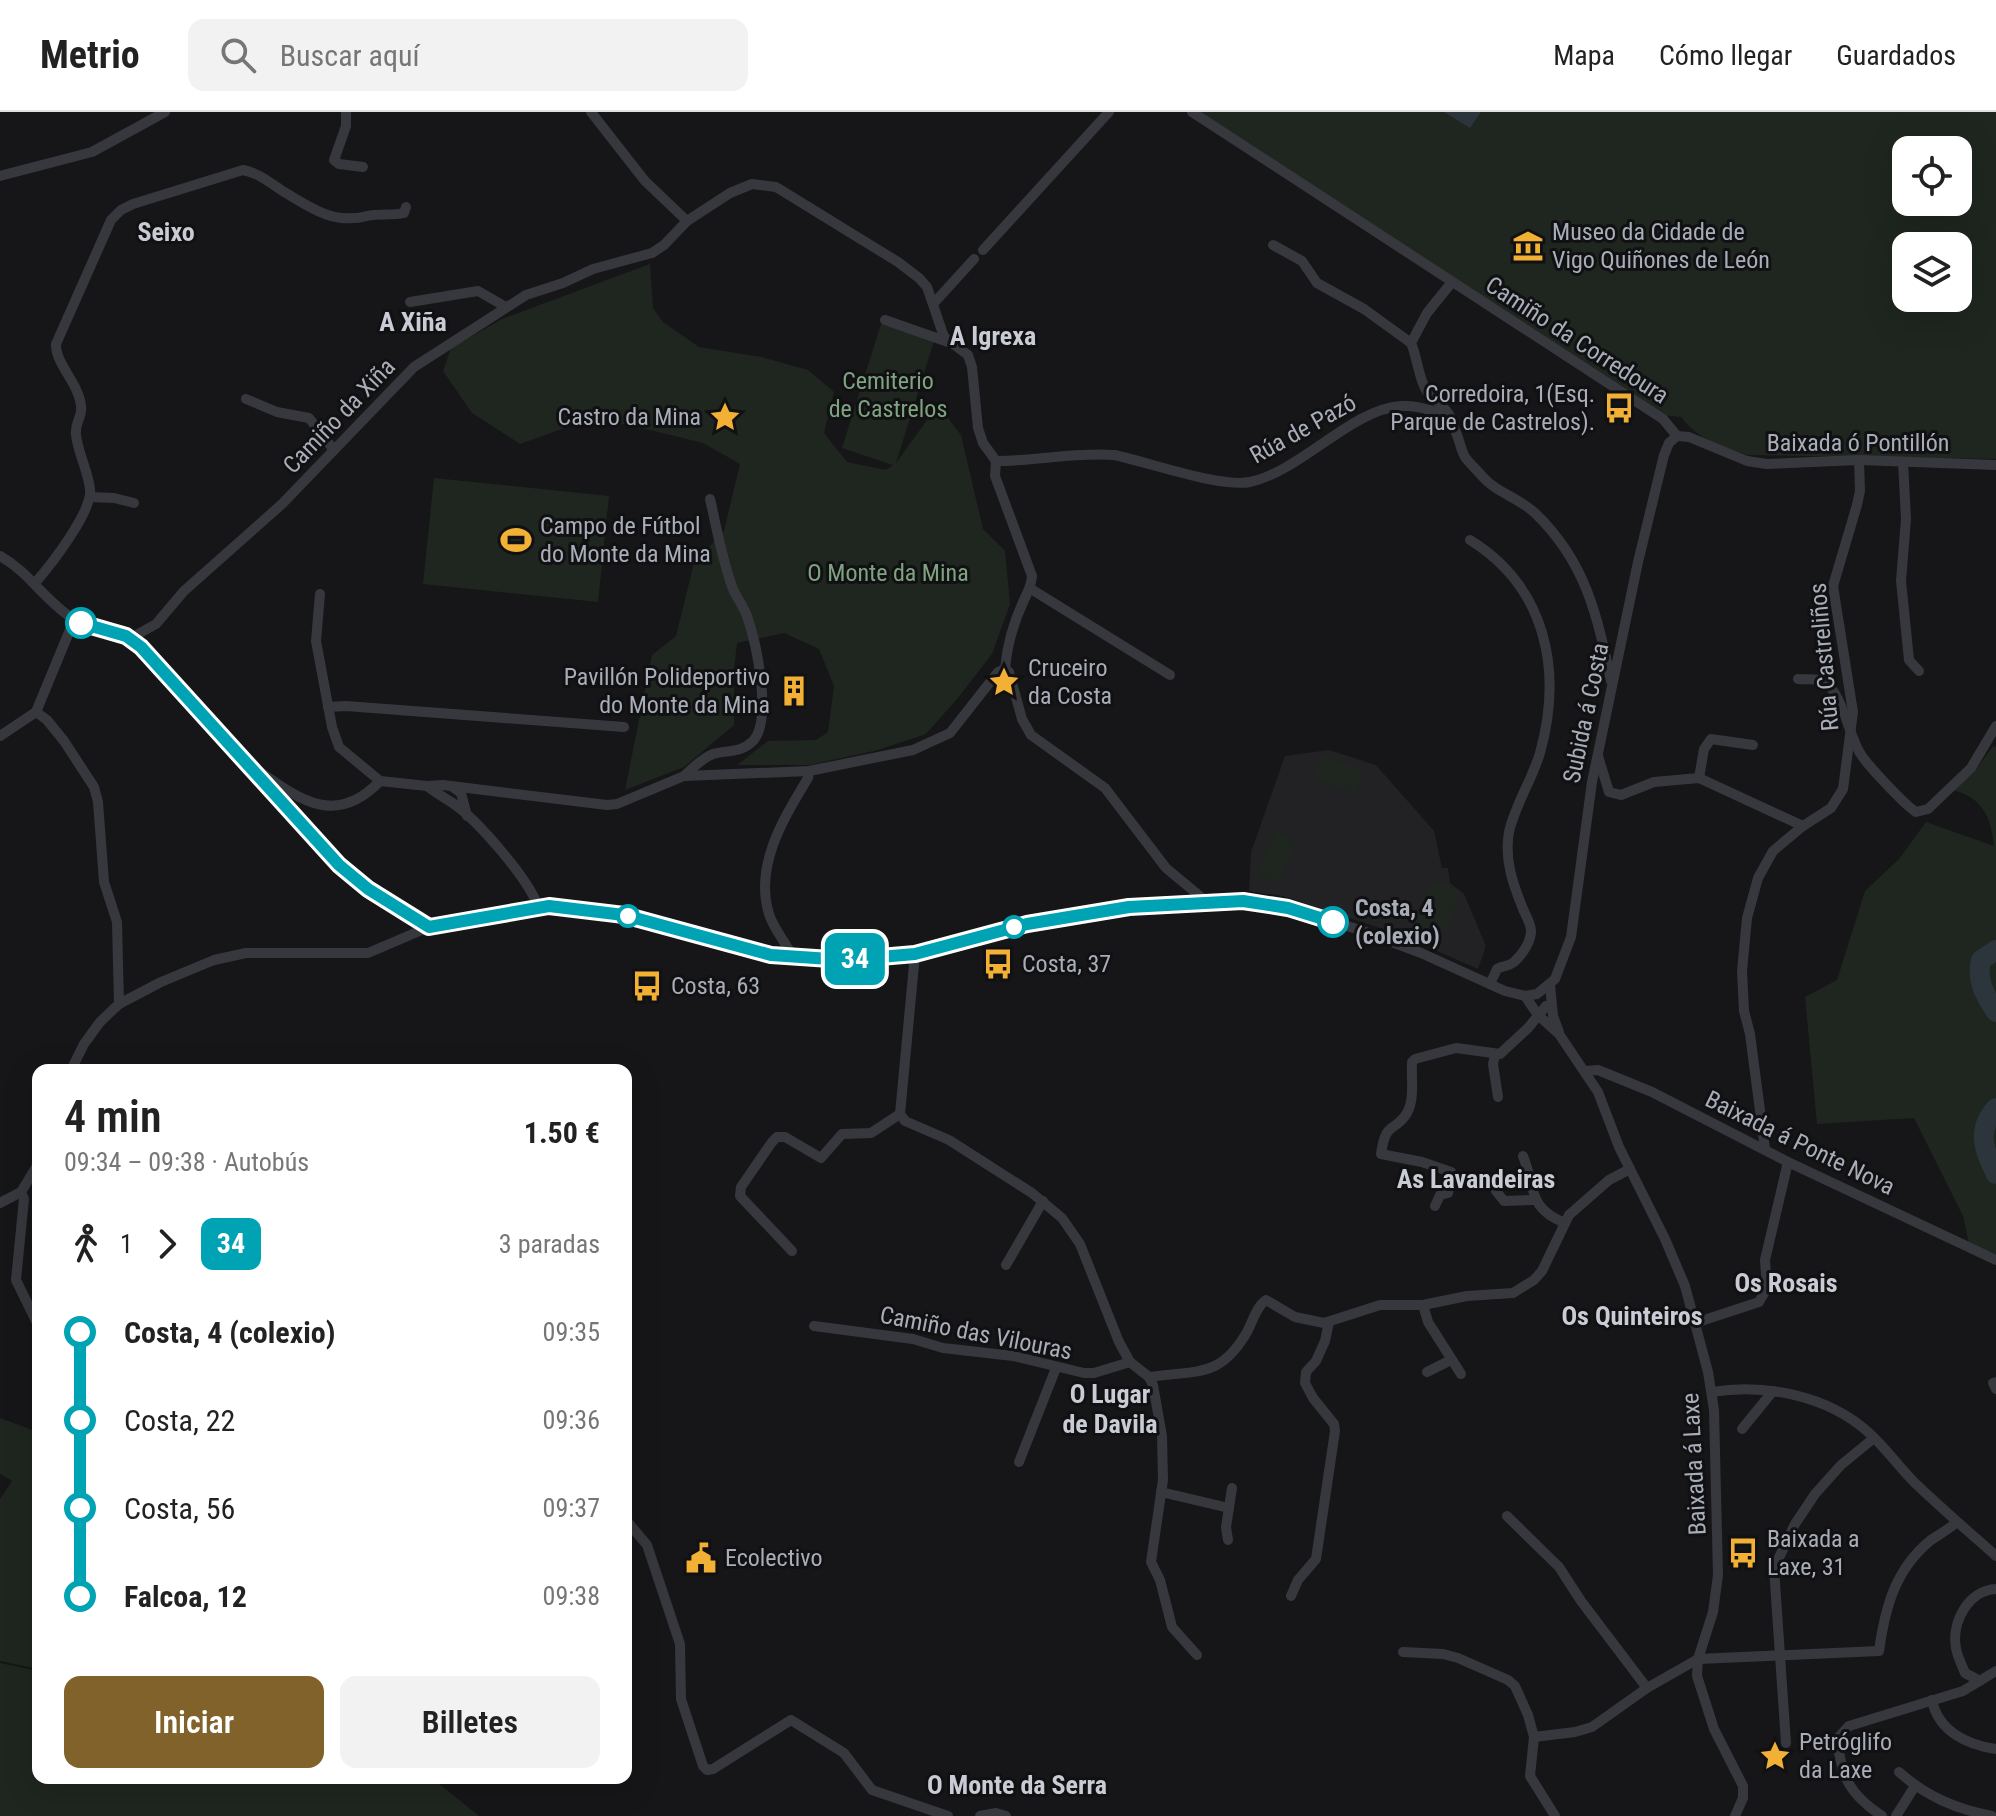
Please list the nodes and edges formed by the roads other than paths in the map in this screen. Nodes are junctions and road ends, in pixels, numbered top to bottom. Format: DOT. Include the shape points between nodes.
graph roads {
  1 [pos="346,112"];
  2 [pos="591,112"];
  3 [pos="1109,112"];
  4 [pos="1192,112"];
  5 [pos="159,113"];
  6 [pos="363,167"];
  7 [pos="0,176"];
  8 [pos="406,207"];
  9 [pos="687,221"];
  10 [pos="1273,245"];
  11 [pos="983,250"];
  12 [pos="974,259"];
  13 [pos="1452,282"];
  14 [pos="410,302"];
  15 [pos="934,303"];
  16 [pos="506,307"];
  17 [pos="885,320"];
  18 [pos="949,342"];
  19 [pos="1411,343"];
  20 [pos="246,399"];
  21 [pos="1454,428"];
  22 [pos="1677,436"];
  23 [pos="334,450"];
  24 [pos="1859,460"];
  25 [pos="996,461"];
  26 [pos="1903,462"];
  27 [pos="1996,465"];
  28 [pos="91,497"];
  29 [pos="710,499"];
  30 [pos="134,503"];
  31 [pos="1470,540"];
  32 [pos="0,556"];
  33 [pos="35,583"];
  34 [pos="1031,589"];
  35 [pos="320,594"];
  36 [pos="74,620"];
  37 [pos="131,638"];
  38 [pos="1005,669"];
  39 [pos="1919,671"];
  40 [pos="1170,675"];
  41 [pos="1798,679"];
  42 [pos="1612,687"];
  43 [pos="328,707"];
  44 [pos="36,712"];
  45 [pos="1996,726"];
  46 [pos="624,727"];
  47 [pos="0,736"];
  48 [pos="1851,739"];
  49 [pos="1753,745"];
  50 [pos="1597,754"];
  51 [pos="242,759"];
  52 [pos="809,771"];
  53 [pos="684,776"];
  54 [pos="1699,778"];
  55 [pos="380,781"];
  56 [pos="427,786"];
  57 [pos="450,786"];
  58 [pos="482,789"];
  59 [pos="459,802"];
  60 [pos="1803,826"];
  61 [pos="1207,902"];
  62 [pos="538,907"];
  63 [pos="429,927"];
  64 [pos="915,954"];
  65 [pos="793,958"];
  66 [pos="1490,984"];
  67 [pos="1550,985"];
  68 [pos="1531,995"];
  69 [pos="119,1004"];
  70 [pos="1542,1010"];
  71 [pos="1553,1016"];
  72 [pos="1559,1034"];
  73 [pos="1495,1055"];
  74 [pos="74,1064"];
  75 [pos="1585,1071"];
  76 [pos="1498,1097"];
  77 [pos="900,1114"];
  78 [pos="1765,1149"];
  79 [pos="1523,1156"];
  80 [pos="1788,1162"];
  81 [pos="1630,1169"];
  82 [pos="32,1177"];
  83 [pos="1496,1191"];
  84 [pos="21,1192"];
  85 [pos="1534,1200"];
  86 [pos="1043,1201"];
  87 [pos="0,1203"];
  88 [pos="1435,1206"];
  89 [pos="1565,1223"];
  90 [pos="792,1251"];
  91 [pos="1996,1260"];
  92 [pos="1006,1265"];
  93 [pos="1423,1305"];
  94 [pos="32,1313"];
  95 [pos="1329,1322"];
  96 [pos="1695,1323"];
  97 [pos="814,1326"];
  98 [pos="1451,1360"];
  99 [pos="1130,1362"];
  100 [pos="1056,1368"];
  101 [pos="1427,1372"];
  102 [pos="1461,1374"];
  103 [pos="1149,1377"];
  104 [pos="1996,1382"];
  105 [pos="1996,1389"];
  106 [pos="1773,1391"];
  107 [pos="1712,1392"];
  108 [pos="1742,1429"];
  109 [pos="1874,1438"];
  110 [pos="1019,1462"];
  111 [pos="1232,1488"];
  112 [pos="1161,1492"];
  113 [pos="1229,1508"];
  114 [pos="1507,1516"];
  115 [pos="1957,1522"];
  116 [pos="632,1527"];
  117 [pos="1228,1540"];
  118 [pos="1996,1556"];
  119 [pos="1996,1589"];
  120 [pos="1291,1596"];
  121 [pos="1403,1652"];
  122 [pos="1197,1655"];
  123 [pos="1779,1656"];
  124 [pos="1698,1659"];
  125 [pos="1996,1671"];
  126 [pos="1980,1681"];
  127 [pos="1647,1688"];
  128 [pos="1932,1700"];
  129 [pos="1534,1737"];
  130 [pos="1786,1743"];
  131 [pos="1996,1749"];
  132 [pos="1899,1772"];
  133 [pos="1915,1786"];
  134 [pos="948,1816"];
  135 [pos="980,1816"];
  136 [pos="1006,1816"];
  137 [pos="1555,1816"];
  138 [pos="1735,1816"];
  139 [pos="1882,1816"];
  140 [pos="1896,1816"];
  141 [pos="1992,1816"];
  1 -- 6 [label="street" via="334,160"];
  2 -- 9 [label="street" via="645,181"];
  3 -- 11 [label="street"];
  4 -- 13 [label="street, Camiño da Corredoura"];
  5 -- 7 [label="street" via="92,152"];
  8 -- 28 [label="street" via="404,213 351,221 315,211 243,170 121,210 111,220 55,350 79,396 82,416 76,432"];
  9 -- 15 [label="street, Camiño da Xiña" via="752,184 776,187 908,270 927,287"];
  9 -- 16 [label="street, Camiño da Xiña" via="652,253 593,269"];
  10 -- 19 [label="street" via="1306,264 1317,283"];
  12 -- 15 [label="street"];
  13 -- 19 [label="street, Camiño da Corredoura"];
  13 -- 22 [label="street, Camiño da Corredoura" via="1663,419"];
  14 -- 16 [label="street" via="478,291"];
  15 -- 18 [label="street, Camiño da Xiña"];
  16 -- 23 [label="street, Camiño da Xiña" via="414,367"];
  17 -- 18 [label="street"];
  18 -- 25 [label="street, Camiño da Xiña" via="968,355 978,428"];
  19 -- 21 [label="street" via="1424,387 1451,413"];
  20 -- 23 [label="street" via="309,418"];
  21 -- 25 [label="street, Rúa de Pazó" via="1420,406 1380,410 1277,471 1240,483 1095,453"];
  21 -- 42 [label="street" via="1465,457 1491,488 1532,510 1582,576"];
  22 -- 24 [label="street, Baixada ó Pontillón" via="1757,463"];
  22 -- 42 [label="street, Subida á Costa" via="1664,455"];
  23 -- 37 [label="street, Camiño da Xiña" via="184,591 156,624"];
  24 -- 26 [label="street, Baixada ó Pontillón"];
  24 -- 48 [label="street, Rúa Castreliños" via="1857,505 1833,586 1853,712"];
  25 -- 34 [label="street, Camiño da Xiña" via="995,476 1029,563"];
  26 -- 27 [label="street, Baixada ó Pontillón"];
  26 -- 39 [label="street" via="1901,581 1909,660"];
  28 -- 30 [label="street"];
  28 -- 33 [label="street"];
  29 -- 53 [label="street" via="733,589 756,647 762,719 759,733 747,746 713,754"];
  31 -- 66 [label="street" via="1504,567 1529,599 1540,618 1548,665 1547,726 1509,833 1507,856 1531,934 1515,962 1497,969"];
  32 -- 33 [label="street"];
  33 -- 36 [label="street"];
  34 -- 38 [label="street"];
  34 -- 40 [label="street"];
  35 -- 43 [label="street" via="316,641"];
  36 -- 37 [label="street"];
  36 -- 44 [label="street"];
  37 -- 51 [label="street"];
  38 -- 52 [label="street" via="941,739 913,750"];
  38 -- 61 [label="street" via="1031,735 1105,788 1166,868"];
  41 -- 48 [label="street" via="1826,684 1841,707"];
  42 -- 50 [label="street, Subida á Costa"];
  43 -- 46 [label="street"];
  43 -- 55 [label="street" via="339,747"];
  44 -- 47 [label="street"];
  44 -- 69 [label="street" via="64,741 94,787 104,882 117,922"];
  45 -- 48 [label="street" via="1971,768 1921,813 1868,765"];
  48 -- 60 [label="street, Rúa Castreliños" via="1840,796"];
  49 -- 54 [label="street" via="1711,739"];
  50 -- 54 [label="street" via="1609,792 1616,796 1654,782"];
  50 -- 67 [label="street, Subida á Costa" via="1576,914 1560,971"];
  51 -- 55 [label="street" via="315,805 358,799"];
  51 -- 63 [label="street" via="339,865"];
  52 -- 53 [label="street"];
  52 -- 65 [label="street" via="777,834 768,869 768,910"];
  53 -- 58 [label="street" via="607,805"];
  54 -- 60 [label="street"];
  55 -- 56 [label="street"];
  56 -- 57 [label="street"];
  56 -- 59 [label="street"];
  57 -- 58 [label="street"];
  57 -- 59 [label="street" via="461,793"];
  58 -- 59 [label="street"];
  59 -- 62 [label="street" via="530,887"];
  60 -- 78 [label="street, Rúa Castreliños" via="1773,851 1758,878 1747,918 1744,1011"];
  61 -- 64 [label="street" via="1129,907 1027,924"];
  61 -- 66 [label="street" via="1264,904 1307,913"];
  62 -- 63 [label="street"];
  62 -- 65 [label="street" via="624,915"];
  63 -- 69 [label="street" via="368,953 232,955"];
  64 -- 65 [label="street"];
  64 -- 77 [label="street"];
  66 -- 68 [label="street"];
  67 -- 68 [label="street"];
  67 -- 71 [label="street, Baixada á Laxe"];
  68 -- 70 [label="street, Baixada á Laxe"];
  69 -- 74 [label="street" via="100,1022"];
  70 -- 71 [label="street, Baixada á Laxe"];
  70 -- 72 [label="street, Baixada á Laxe"];
  70 -- 73 [label="street" via="1504,1052"];
  71 -- 72 [label="street, Baixada á Laxe"];
  72 -- 75 [label="street, Baixada á Laxe"];
  73 -- 76 [label="street"];
  73 -- 88 [label="street" via="1456,1048 1412,1062 1409,1108 1387,1130 1381,1154 1451,1172 1448,1193 1440,1195"];
  75 -- 78 [label="street, Baixada á Ponte Nova" via="1598,1070 1630,1082"];
  75 -- 81 [label="street, Baixada á Laxe"];
  77 -- 86 [label="street"];
  77 -- 90 [label="street" via="871,1133 842,1134 821,1158 785,1137 772,1142 740,1196"];
  78 -- 80 [label="street, Baixada á Ponte Nova"];
  79 -- 85 [label="street"];
  80 -- 91 [label="street, Baixada á Ponte Nova"];
  80 -- 96 [label="street" via="1765,1260 1763,1298"];
  81 -- 89 [label="street" via="1609,1180"];
  81 -- 96 [label="street, Baixada á Laxe" via="1685,1286"];
  82 -- 84 [label="street"];
  83 -- 85 [label="street" via="1504,1201"];
  84 -- 87 [label="street"];
  84 -- 94 [label="street" via="16,1280"];
  85 -- 89 [label="street"];
  86 -- 92 [label="street"];
  86 -- 99 [label="street" via="1080,1244"];
  89 -- 93 [label="street" via="1542,1271 1521,1290"];
  93 -- 95 [label="street" via="1380,1305"];
  93 -- 98 [label="street"];
  95 -- 103 [label="street" via="1295,1317 1266,1300 1222,1364"];
  95 -- 120 [label="street" via="1305,1383 1334,1424 1335,1443 1316,1559"];
  96 -- 107 [label="street, Baixada á Laxe"];
  97 -- 100 [label="street, Camiño das Vilouras" via="1013,1356"];
  98 -- 101 [label="street"];
  98 -- 102 [label="street"];
  99 -- 100 [label="street, Camiño das Vilouras" via="1094,1373"];
  99 -- 103 [label="street"];
  100 -- 110 [label="street"];
  103 -- 112 [label="street" via="1162,1436"];
  104 -- 105 [label="street"];
  106 -- 107 [label="street"];
  106 -- 108 [label="street"];
  106 -- 109 [label="street" via="1828,1407"];
  107 -- 124 [label="street, Baixada á Laxe" via="1718,1575"];
  109 -- 115 [label="street"];
  109 -- 123 [label="street" via="1815,1494 1774,1568"];
  111 -- 113 [label="street"];
  112 -- 113 [label="street"];
  112 -- 122 [label="street" via="1151,1562 1172,1627"];
  113 -- 117 [label="street"];
  114 -- 127 [label="street" via="1559,1567"];
  115 -- 118 [label="street"];
  115 -- 123 [label="street" via="1918,1552 1902,1572 1890,1595 1879,1651"];
  116 -- 134 [label="street" via="647,1545 680,1644 681,1699 707,1770 791,1720 844,1753 872,1790"];
  119 -- 126 [label="street" via="1973,1596 1956,1631 1965,1673"];
  121 -- 129 [label="street" via="1443,1654 1508,1680 1519,1692"];
  123 -- 124 [label="street"];
  123 -- 130 [label="street"];
  124 -- 127 [label="street"];
  124 -- 138 [label="street, Baixada á Laxe" via="1702,1696 1743,1786"];
  125 -- 126 [label="street"];
  126 -- 128 [label="street"];
  127 -- 129 [label="street" via="1592,1727"];
  128 -- 131 [label="street" via="1940,1721 1956,1736"];
  128 -- 139 [label="street" via="1849,1726 1837,1739 1851,1791"];
  129 -- 137 [label="street" via="1530,1776"];
  132 -- 133 [label="street"];
  133 -- 140 [label="street"];
  133 -- 141 [label="street" via="1950,1805"];
  135 -- 136 [label="street"];
}
